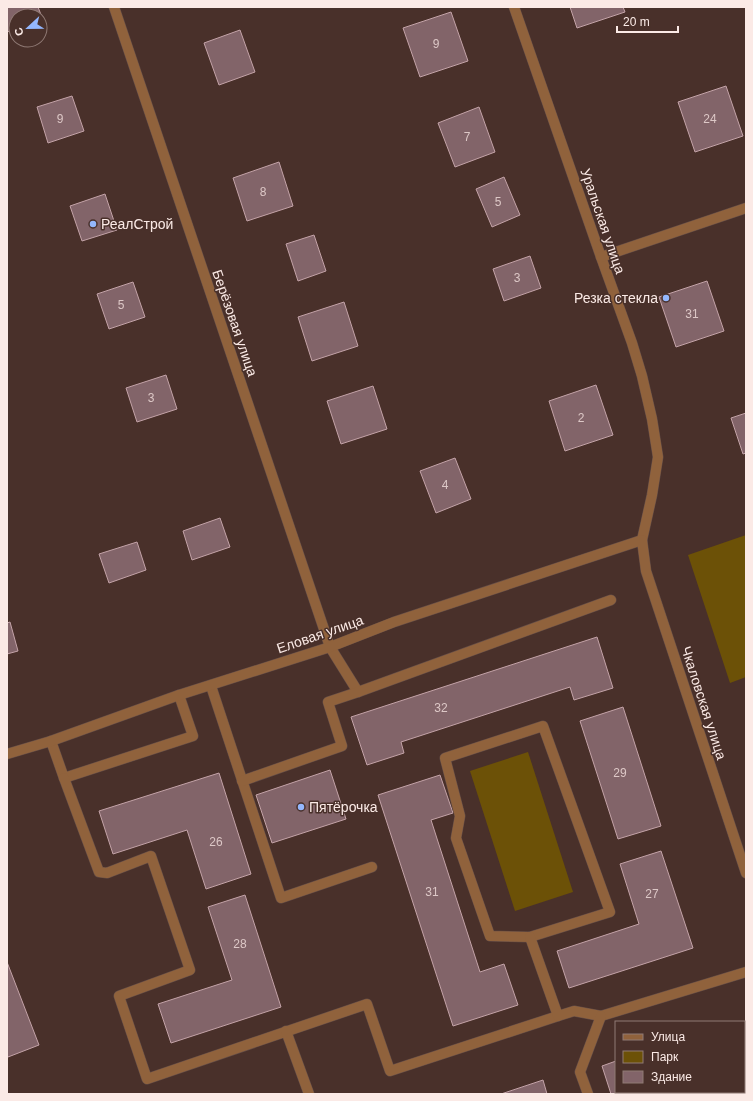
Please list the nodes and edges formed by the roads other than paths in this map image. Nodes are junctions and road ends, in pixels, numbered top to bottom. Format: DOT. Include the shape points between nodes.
graph roads {
  1 [pos="114,7"];
  2 [pos="514,7"];
  3 [pos="746,208"];
  4 [pos="601,257"];
  5 [pos="642,540"];
  6 [pos="611,600"];
  7 [pos="330,648"];
  8 [pos="211,686"];
  9 [pos="358,692"];
  10 [pos="180,695"];
  11 [pos="51,741"];
  12 [pos="7,754"];
  13 [pos="64,778"];
  14 [pos="242,782"];
  15 [pos="372,867"];
  16 [pos="746,873"];
  17 [pos="530,937"];
  18 [pos="746,972"];
  19 [pos="558,1016"];
  20 [pos="601,1016"];
  21 [pos="286,1031"];
  22 [pos="309,1094"];
  23 [pos="588,1094"];
  1 -- 7 [label="street, Берёзовая улица"];
  2 -- 4 [label="street, Уральская улица"];
  3 -- 4 [label="street"];
  4 -- 5 [label="street, Уральская улица" via="642,376 658,457"];
  5 -- 7 [label="street, Еловая улица" via="394,622"];
  5 -- 16 [label="street, Чкаловская улица" via="646,571"];
  6 -- 9 [label="street"];
  7 -- 8 [label="street, Еловая улица"];
  7 -- 9 [label="street, Берёзовая улица"];
  8 -- 10 [label="street, Еловая улица"];
  8 -- 14 [label="street"];
  9 -- 14 [label="street" via="328,702 342,746"];
  10 -- 11 [label="street, Еловая улица"];
  10 -- 13 [label="street" via="193,736"];
  11 -- 12 [label="street, Еловая улица"];
  11 -- 13 [label="street"];
  13 -- 21 [label="street" via="99,872 107,873 151,856 190,970 119,996 147,1079"];
  14 -- 15 [label="street" via="281,898"];
  17 -- 17 [label="street" via="490,936 456,838 460,816 444,758 544,726 610,912"];
  17 -- 19 [label="street"];
  18 -- 20 [label="street"];
  19 -- 20 [label="street" via="574,1011"];
  19 -- 21 [label="street" via="390,1071 367,1004"];
  20 -- 23 [label="street" via="580,1072"];
  21 -- 22 [label="street"];
}
